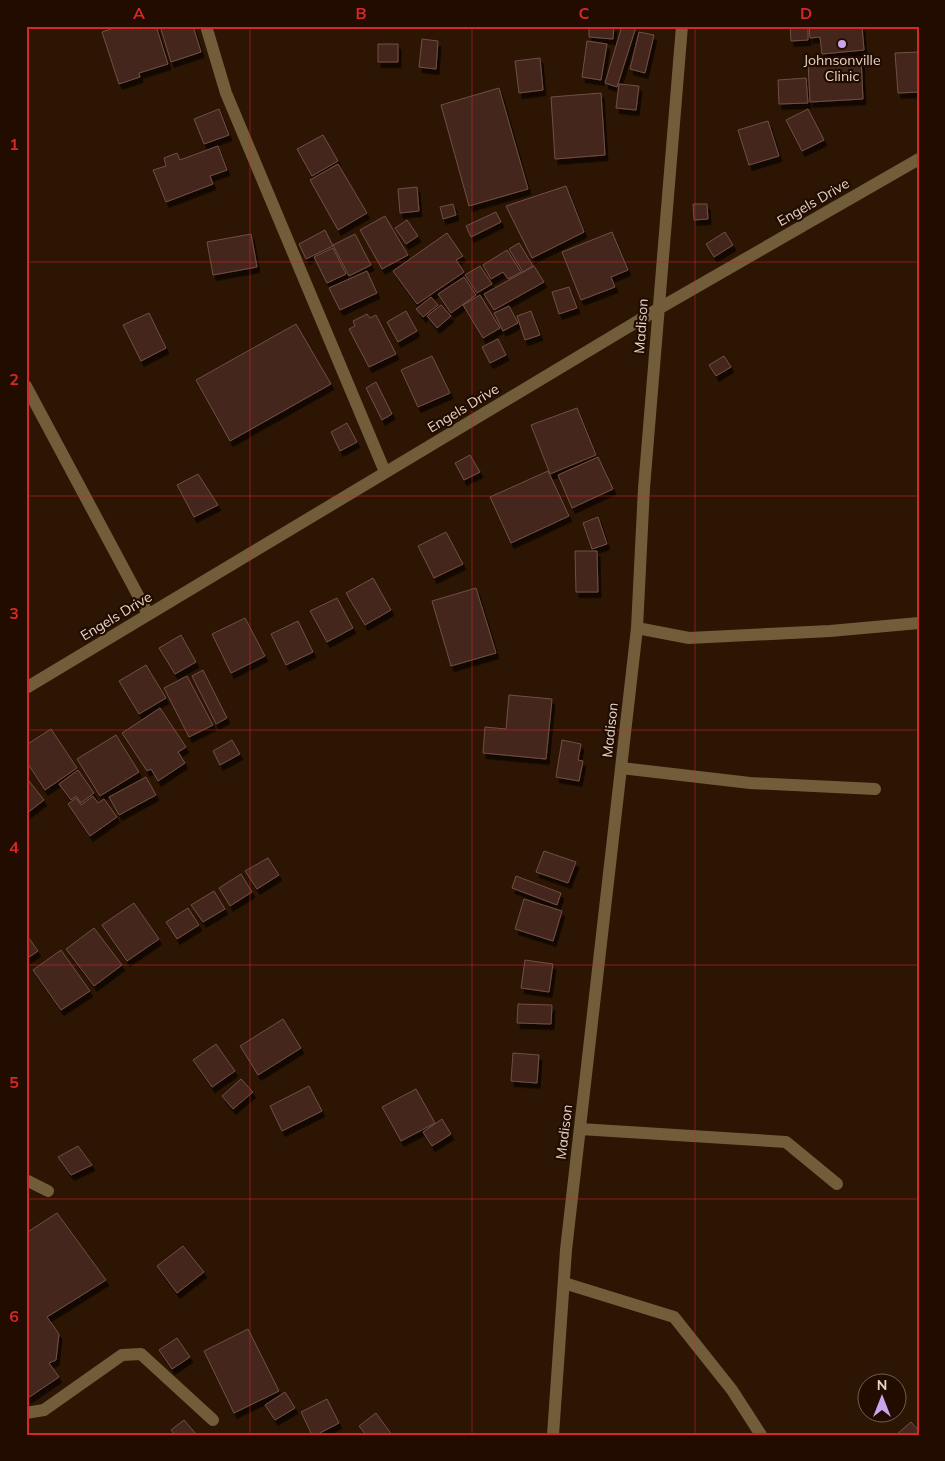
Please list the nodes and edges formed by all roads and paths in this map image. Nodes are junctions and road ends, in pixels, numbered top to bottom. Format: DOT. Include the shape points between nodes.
graph roads {
  1 [pos="206,26"];
  2 [pos="682,26"];
  3 [pos="919,159"];
  4 [pos="658,309"];
  5 [pos="26,386"];
  6 [pos="386,472"];
  7 [pos="148,614"];
  8 [pos="919,623"];
  9 [pos="637,628"];
  10 [pos="26,688"];
  11 [pos="621,768"];
  12 [pos="875,788"];
  13 [pos="580,1129"];
  14 [pos="26,1180"];
  15 [pos="837,1184"];
  16 [pos="48,1191"];
  17 [pos="564,1283"];
  18 [pos="26,1414"];
  19 [pos="213,1420"];
  20 [pos="554,1435"];
  21 [pos="761,1435"];
  1 -- 6 [label="street" via="226,93"];
  2 -- 4 [label="street, Madison"];
  3 -- 4 [label="street, Engels Drive"];
  4 -- 6 [label="street, Engels Drive"];
  4 -- 9 [label="street, Madison"];
  5 -- 7 [label="street"];
  6 -- 7 [label="street, Engels Drive"];
  7 -- 10 [label="street, Engels Drive"];
  8 -- 9 [label="street" via="689,638"];
  9 -- 11 [label="street, Madison"];
  11 -- 12 [label="street" via="750,783"];
  11 -- 13 [label="street, Madison"];
  13 -- 15 [label="street" via="786,1142"];
  13 -- 17 [label="street, Madison"];
  14 -- 16 [label="street"];
  17 -- 20 [label="street, Madison"];
  17 -- 21 [label="street" via="674,1317 732,1390"];
  18 -- 19 [label="street" via="44,1410 122,1355 142,1354"];
}
